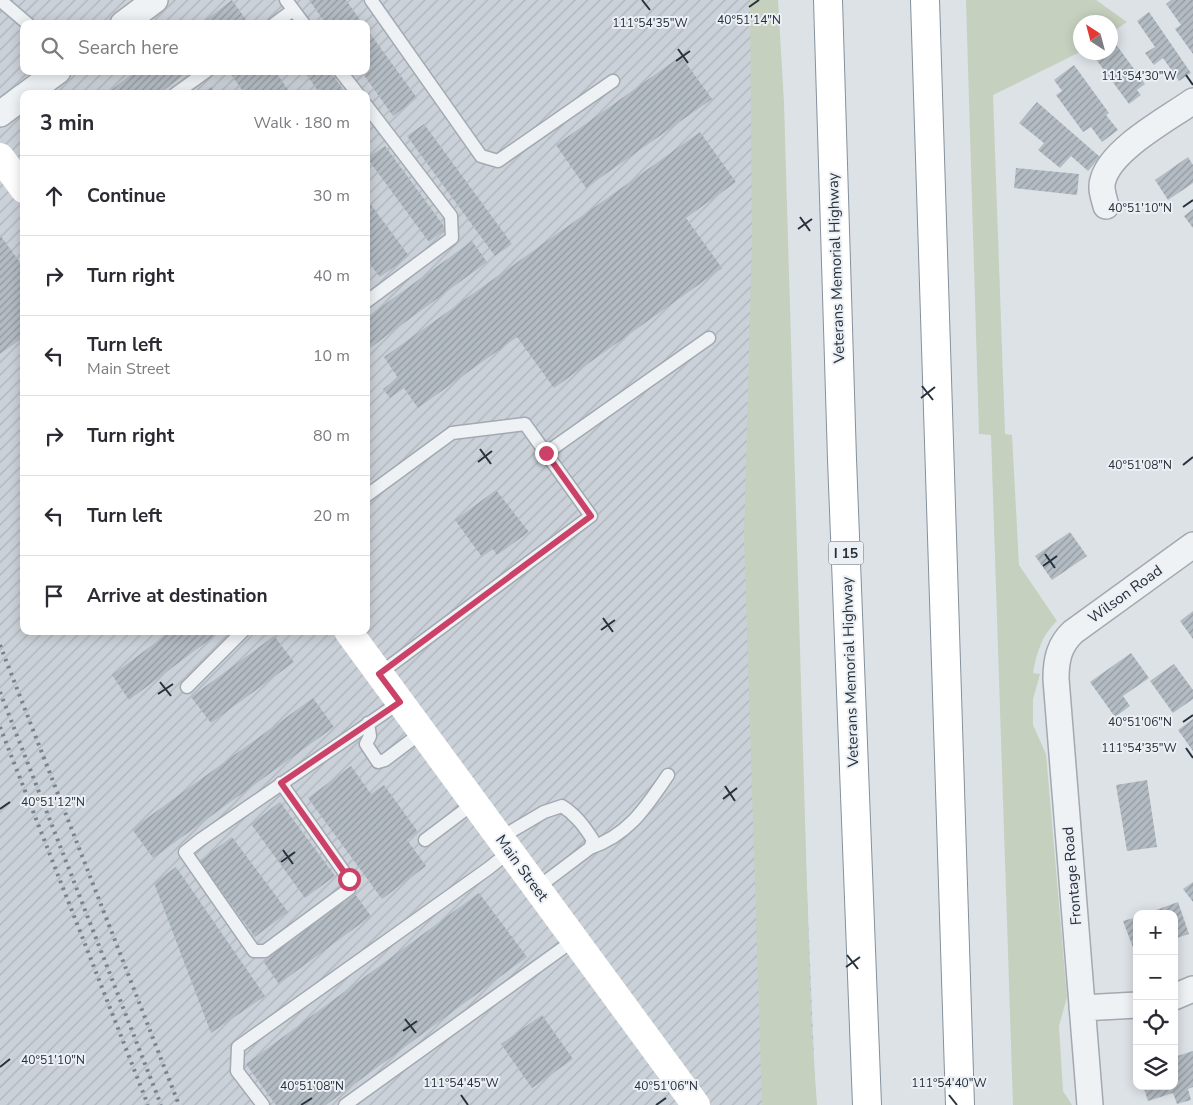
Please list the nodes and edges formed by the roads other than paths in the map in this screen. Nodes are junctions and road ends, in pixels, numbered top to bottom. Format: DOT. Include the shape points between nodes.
graph roads {
  1 [pos="0,0"];
  2 [pos="155,0"];
  3 [pos="371,0"];
  4 [pos="828,0"];
  5 [pos="925,0"];
  6 [pos="290,5"];
  7 [pos="23,20"];
  8 [pos="128,20"];
  9 [pos="277,20"];
  10 [pos="301,20"];
  11 [pos="53,75"];
  12 [pos="201,75"];
  13 [pos="343,75"];
  14 [pos="613,81"];
  15 [pos="32,90"];
  16 [pos="181,90"];
  17 [pos="355,90"];
  18 [pos="20,99"];
  19 [pos="1192,103"];
  20 [pos="370,110"];
  21 [pos="0,114"];
  22 [pos="0,157"];
  23 [pos="20,184"];
  24 [pos="1106,206"];
  25 [pos="370,299"];
  26 [pos="709,338"];
  27 [pos="546,453"];
  28 [pos="370,493"];
  29 [pos="1193,545"];
  30 [pos="239,635"];
  31 [pos="351,635"];
  32 [pos="1060,648"];
  33 [pos="379,674"];
  34 [pos="188,688"];
  35 [pos="400,702"];
  36 [pos="368,723"];
  37 [pos="422,732"];
  38 [pos="668,775"];
  39 [pos="281,783"];
  40 [pos="474,803"];
  41 [pos="424,840"];
  42 [pos="505,845"];
  43 [pos="590,848"];
  44 [pos="537,888"];
  45 [pos="574,940"];
  46 [pos="1193,989"];
  47 [pos="1178,995"];
  48 [pos="1133,1005"];
  49 [pos="1082,1008"];
  50 [pos="263,1105"];
  51 [pos="345,1105"];
  52 [pos="696,1105"];
  53 [pos="867,1105"];
  54 [pos="960,1105"];
  55 [pos="1090,1105"];
  1 -- 7 [label="lane"];
  2 -- 8 [label="street"];
  3 -- 14 [label="lane" via="481,156 498,161"];
  4 -- 53 [label="main road, Veterans Memorial Highway / I 15"];
  5 -- 54 [label="main road"];
  6 -- 9 [label="lane"];
  6 -- 10 [label="lane"];
  11 -- 15 [label="street"];
  12 -- 16 [label="lane"];
  13 -- 17 [label="lane"];
  18 -- 21 [label="street"];
  19 -- 24 [label="street" via="1135,142 1108,168 1102,181"];
  20 -- 25 [label="lane" via="451,216 452,238"];
  22 -- 23 [label="main road"];
  26 -- 27 [label="lane"];
  27 -- 28 [label="lane" via="525,424 452,433"];
  27 -- 33 [label="lane" via="591,516"];
  29 -- 32 [label="street, Wilson Road" via="1073,632"];
  30 -- 34 [label="lane"];
  31 -- 33 [label="main road, Main Street"];
  32 -- 49 [label="street, Frontage Road" via="1056,679"];
  33 -- 35 [label="main road, Main Street"];
  35 -- 36 [label="lane"];
  35 -- 37 [label="main road, Main Street"];
  36 -- 37 [label="lane" via="370,736 366,744 378,762"];
  36 -- 39 [label="lane"];
  37 -- 40 [label="main road, Main Street"];
  38 -- 43 [label="lane" via="638,818 608,842"];
  39 -- 39 [label="lane" via="185,852 254,950 265,951 349,889 349,879"];
  40 -- 41 [label="lane"];
  40 -- 42 [label="main road, Main Street"];
  42 -- 43 [label="lane" via="544,812 562,806 574,814 587,830 593,840"];
  42 -- 44 [label="main road, Main Street"];
  42 -- 50 [label="lane" via="489,868 238,1047 237,1071"];
  43 -- 44 [label="lane"];
  44 -- 45 [label="main road, Main Street"];
  45 -- 51 [label="lane"];
  45 -- 52 [label="main road, Main Street"];
  46 -- 47 [label="street"];
  48 -- 49 [label="street"];
  49 -- 55 [label="street, Frontage Road"];
}
